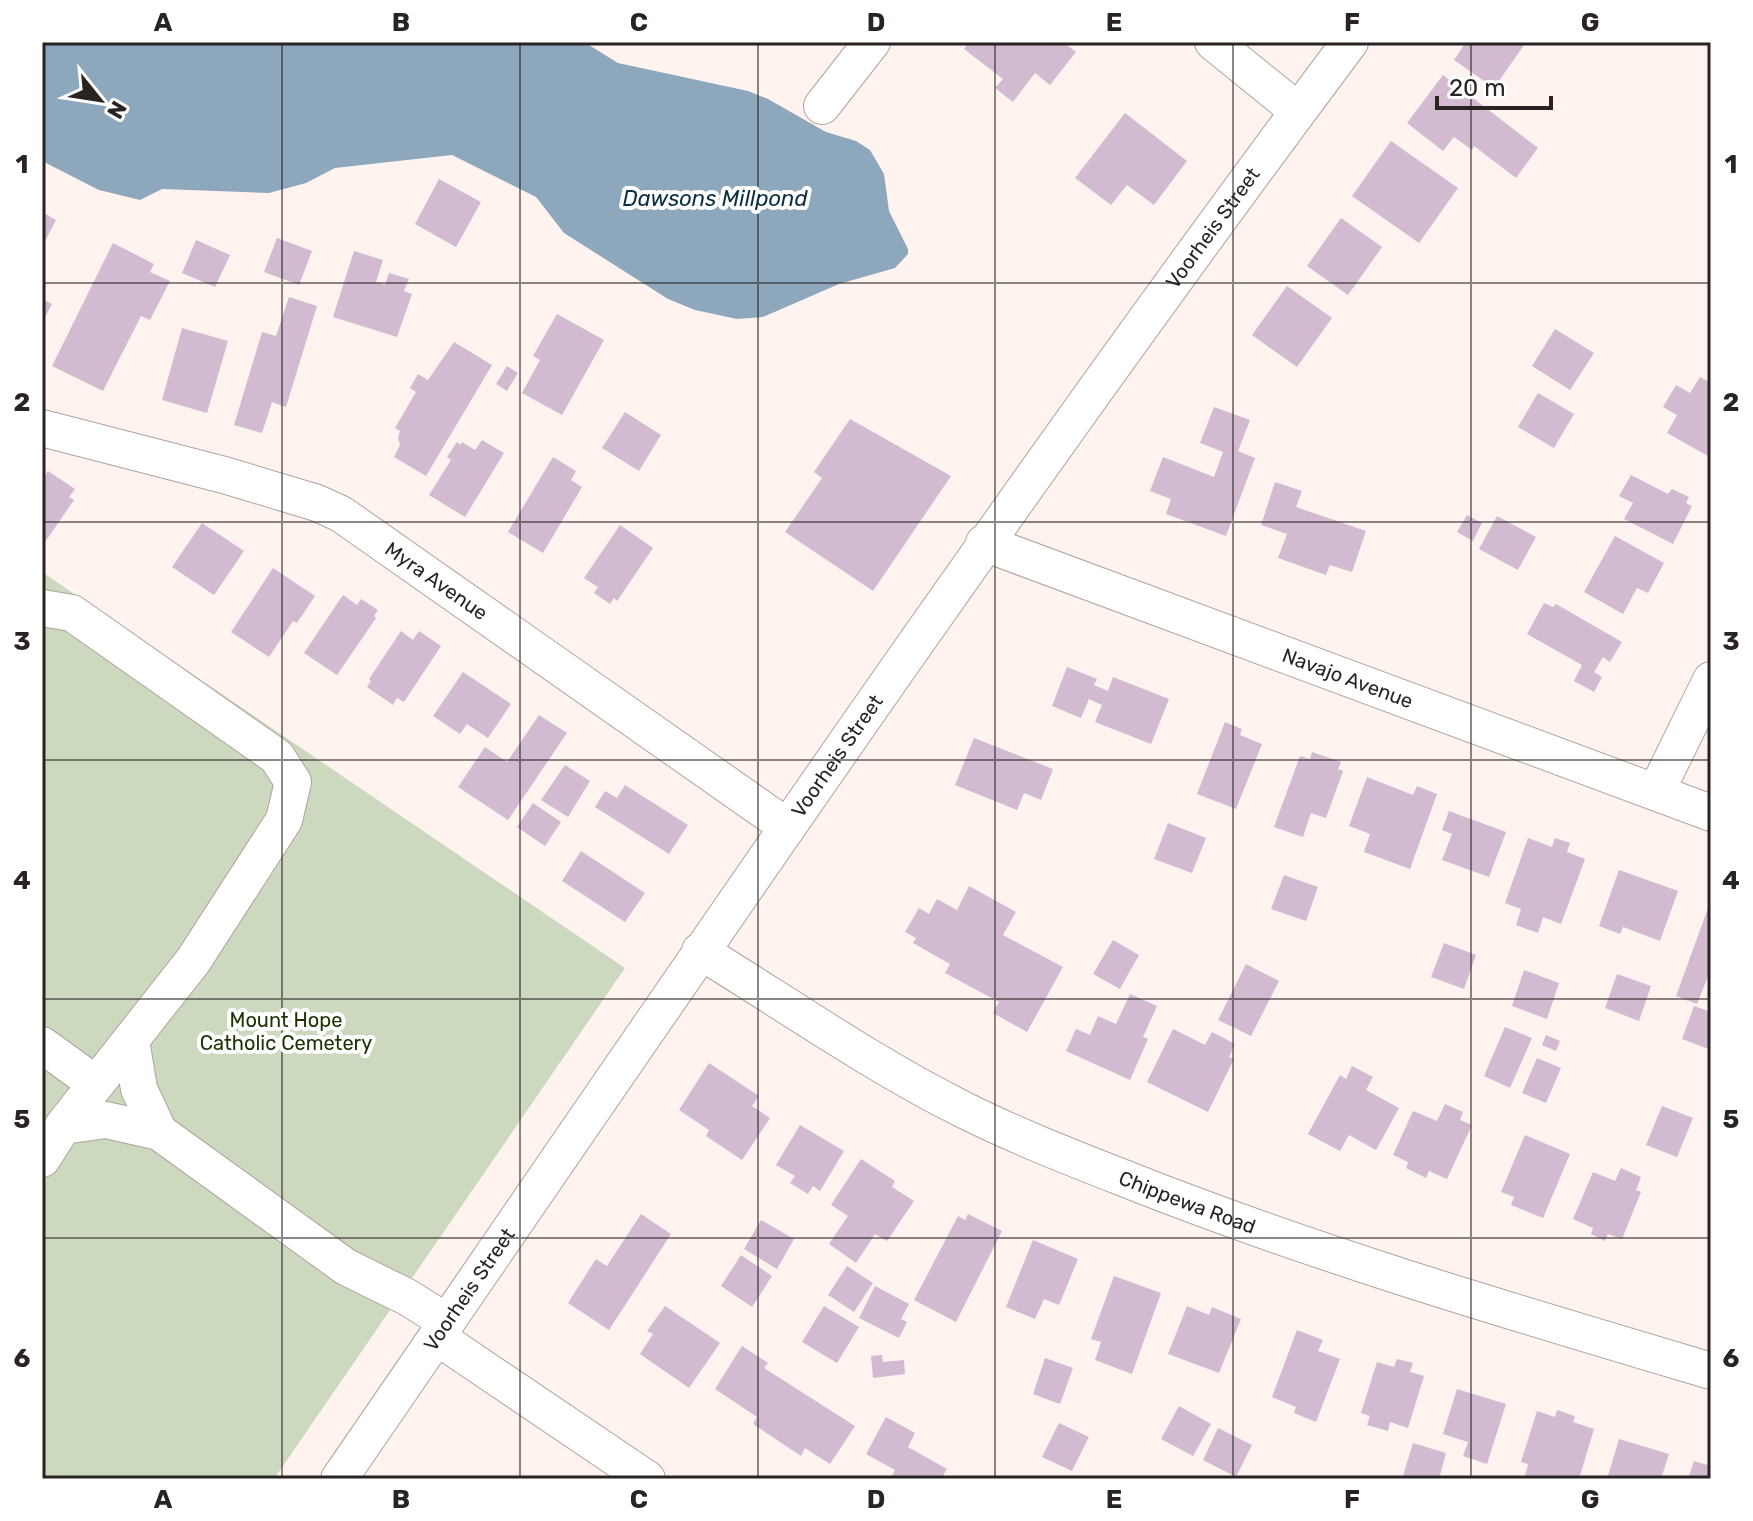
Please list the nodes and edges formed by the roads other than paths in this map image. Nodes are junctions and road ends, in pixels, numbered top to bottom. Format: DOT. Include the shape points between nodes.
graph roads {
  1 [pos="872,42"];
  2 [pos="1213,42"];
  3 [pos="1350,42"];
  4 [pos="822,106"];
  5 [pos="1298,111"];
  6 [pos="42,428"];
  7 [pos="984,543"];
  8 [pos="42,608"];
  9 [pos="1711,680"];
  10 [pos="1656,792"];
  11 [pos="1711,813"];
  12 [pos="786,826"];
  13 [pos="700,951"];
  14 [pos="131,1040"];
  15 [pos="42,1045"];
  16 [pos="96,1084"];
  17 [pos="63,1126"];
  18 [pos="159,1132"];
  19 [pos="42,1159"];
  20 [pos="442,1330"];
  21 [pos="1711,1371"];
  22 [pos="339,1479"];
  23 [pos="647,1479"];
  1 -- 4 [label="street"];
  2 -- 5 [label="street"];
  3 -- 5 [label="street, Voorheis Street"];
  5 -- 7 [label="street, Voorheis Street"];
  6 -- 12 [label="street, Myra Avenue" via="224,475 341,514"];
  7 -- 10 [label="street, Navajo Avenue"];
  7 -- 12 [label="street, Voorheis Street"];
  8 -- 14 [label="street" via="72,613 277,757 293,782 284,820 193,961"];
  9 -- 10 [label="street"];
  10 -- 11 [label="street, Navajo Avenue"];
  12 -- 13 [label="street, Voorheis Street"];
  13 -- 20 [label="street, Voorheis Street"];
  13 -- 21 [label="street, Chippewa Road" via="917,1085 1062,1153 1349,1261"];
  14 -- 16 [label="street"];
  14 -- 18 [label="street" via="139,1089"];
  15 -- 16 [label="street"];
  16 -- 17 [label="street"];
  17 -- 18 [label="street" via="106,1120"];
  17 -- 19 [label="street"];
  18 -- 20 [label="street" via="346,1267 407,1297"];
  20 -- 22 [label="street, Voorheis Street"];
  20 -- 23 [label="street"];
}
